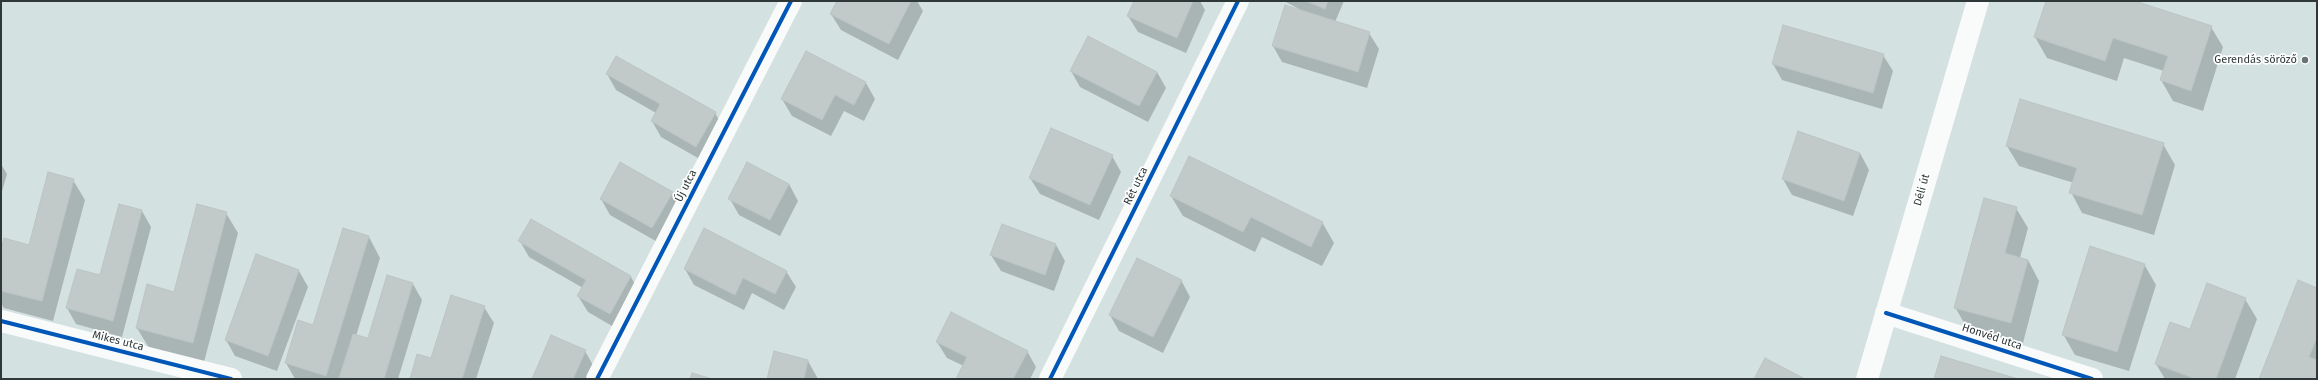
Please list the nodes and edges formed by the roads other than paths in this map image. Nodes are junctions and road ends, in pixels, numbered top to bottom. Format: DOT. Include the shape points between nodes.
graph roads {
  1 [pos="791,1"];
  2 [pos="1238,1"];
  3 [pos="1978,1"];
  4 [pos="1886,313"];
  5 [pos="1,321"];
  6 [pos="231,379"];
  7 [pos="597,379"];
  8 [pos="1050,379"];
  9 [pos="1867,379"];
  10 [pos="2092,379"];
  1 -- 7 [label="street, Új utca"];
  2 -- 8 [label="street, Rét utca"];
  3 -- 4 [label="street, Déli út"];
  4 -- 9 [label="street, Déli út"];
  4 -- 10 [label="street, Honvéd utca"];
  5 -- 6 [label="street, Mikes utca"];
}
